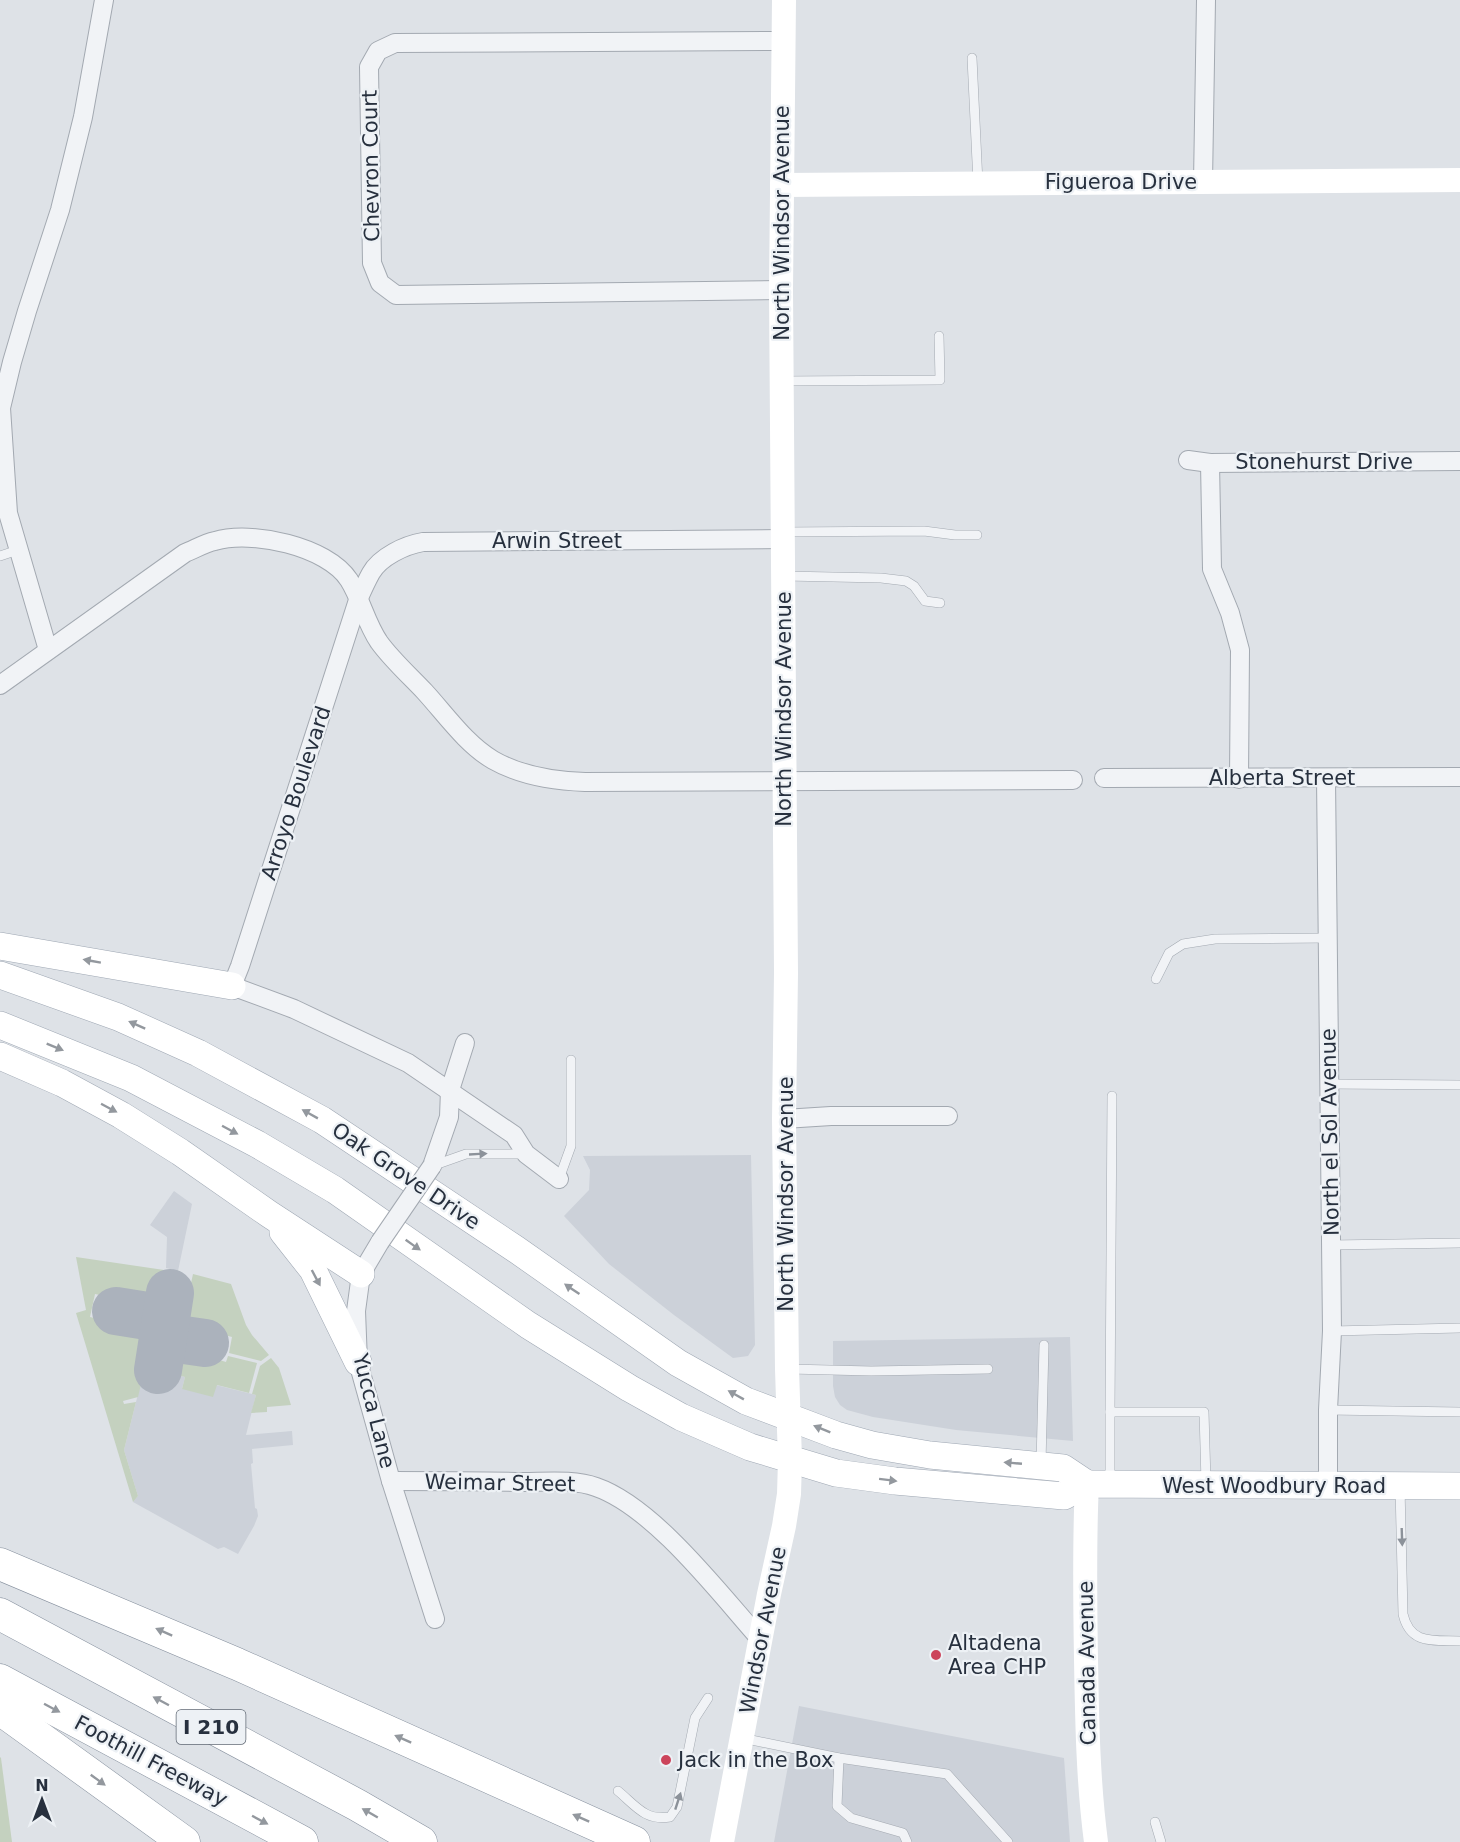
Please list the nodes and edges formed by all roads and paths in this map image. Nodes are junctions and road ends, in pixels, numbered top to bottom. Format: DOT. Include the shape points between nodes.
graph roads {
  1 [pos="104,0"];
  2 [pos="784,0"];
  3 [pos="1206,0"];
  4 [pos="783,41"];
  5 [pos="972,58"];
  6 [pos="1460,180"];
  7 [pos="1203,182"];
  8 [pos="978,183"];
  9 [pos="782,185"];
  10 [pos="782,290"];
  11 [pos="939,336"];
  12 [pos="782,381"];
  13 [pos="1188,460"];
  14 [pos="1460,461"];
  15 [pos="1210,463"];
  16 [pos="977,535"];
  17 [pos="783,536"];
  18 [pos="18,550"];
  19 [pos="0,555"];
  20 [pos="783,576"];
  21 [pos="358,600"];
  22 [pos="940,603"];
  23 [pos="48,650"];
  24 [pos="0,684"];
  25 [pos="1460,777"];
  26 [pos="1104,778"];
  27 [pos="1326,778"];
  28 [pos="1239,779"];
  29 [pos="1073,780"];
  30 [pos="784,781"];
  31 [pos="1328,938"];
  32 [pos="0,946"];
  33 [pos="0,975"];
  34 [pos="1156,979"];
  35 [pos="232,986"];
  36 [pos="0,1025"];
  37 [pos="465,1043"];
  38 [pos="0,1056"];
  39 [pos="571,1060"];
  40 [pos="1329,1084"];
  41 [pos="1460,1085"];
  42 [pos="450,1090"];
  43 [pos="1112,1096"];
  44 [pos="948,1116"];
  45 [pos="784,1119"];
  46 [pos="526,1154"];
  47 [pos="426,1176"];
  48 [pos="560,1179"];
  49 [pos="269,1214"];
  50 [pos="1460,1243"];
  51 [pos="1331,1245"];
  52 [pos="360,1274"];
  53 [pos="1460,1328"];
  54 [pos="1332,1330"];
  55 [pos="1044,1344"];
  56 [pos="358,1362"];
  57 [pos="787,1369"];
  58 [pos="988,1369"];
  59 [pos="1328,1410"];
  60 [pos="1110,1412"];
  61 [pos="1460,1412"];
  62 [pos="790,1417"];
  63 [pos="790,1460"];
  64 [pos="1041,1466"];
  65 [pos="391,1481"];
  66 [pos="1098,1485"];
  67 [pos="1328,1485"];
  68 [pos="1206,1486"];
  69 [pos="1400,1486"];
  70 [pos="1460,1486"];
  71 [pos="0,1564"];
  72 [pos="0,1614"];
  73 [pos="435,1619"];
  74 [pos="761,1640"];
  75 [pos="1460,1641"];
  76 [pos="0,1680"];
  77 [pos="708,1698"];
  78 [pos="0,1709"];
  79 [pos="742,1738"];
  80 [pos="839,1758"];
  81 [pos="618,1791"];
  82 [pos="1155,1822"];
  83 [pos="184,1842"];
  84 [pos="302,1842"];
  85 [pos="421,1842"];
  86 [pos="634,1842"];
  87 [pos="722,1842"];
  88 [pos="907,1842"];
  89 [pos="1008,1842"];
  90 [pos="1096,1842"];
  91 [pos="1161,1842"];
  1 -- 18 [label="street" via="83,117 60,210 1,408 8,513"];
  2 -- 4 [label="street, North Windsor Avenue"];
  3 -- 7 [label="street"];
  4 -- 9 [label="street, North Windsor Avenue"];
  4 -- 10 [label="street, Chevron Court" via="395,43 378,51 369,67 372,263 380,284 396,295"];
  5 -- 8 [label="lane"];
  6 -- 7 [label="street, Figueroa Drive"];
  7 -- 8 [label="street, Figueroa Drive"];
  8 -- 9 [label="street, Figueroa Drive"];
  9 -- 10 [label="street, North Windsor Avenue"];
  10 -- 12 [label="street, North Windsor Avenue"];
  11 -- 12 [label="lane" via="940,380"];
  12 -- 17 [label="street, North Windsor Avenue"];
  13 -- 15 [label="street, Stonehurst Drive"];
  14 -- 15 [label="street, Stonehurst Drive"];
  15 -- 28 [label="street" via="1212,569 1240,650"];
  16 -- 17 [label="lane" via="924,531"];
  17 -- 20 [label="street, North Windsor Avenue"];
  17 -- 21 [label="street, Arwin Street" via="408,544 372,571"];
  18 -- 19 [label="lane"];
  18 -- 23 [label="street"];
  20 -- 22 [label="lane" via="906,581 926,601"];
  20 -- 30 [label="street, North Windsor Avenue"];
  21 -- 23 [label="street" via="348,579 334,564 309,551 275,540 245,537 215,541 185,554"];
  21 -- 30 [label="street" via="378,641 465,737 492,759 516,771 556,781"];
  21 -- 35 [label="street, Arroyo Boulevard"];
  23 -- 24 [label="street"];
  25 -- 27 [label="street, Alberta Street"];
  26 -- 28 [label="street, Alberta Street"];
  27 -- 28 [label="street, Alberta Street"];
  27 -- 31 [label="street, North el Sol Avenue"];
  29 -- 30 [label="street"];
  30 -- 45 [label="street, North Windsor Avenue"];
  31 -- 34 [label="lane" via="1215,939 1183,944 1169,953"];
  31 -- 40 [label="street, North el Sol Avenue"];
  35 -- 32 [label="main road, one-way"];
  47 -- 33 [label="main road, Oak Grove Drive, one-way" via="198,1053 118,1017"];
  35 -- 42 [label="street" via="340,1030 408,1063"];
  36 -- 63 [label="main road, one-way" via="131,1078 257,1144 335,1190 528,1325 629,1388 681,1418"];
  37 -- 42 [label="street, Yucca Lane"];
  38 -- 49 [label="main road, one-way" via="121,1115"];
  39 -- 48 [label="lane" via="571,1146"];
  40 -- 41 [label="lane"];
  40 -- 51 [label="street, North el Sol Avenue"];
  42 -- 46 [label="street" via="514,1135"];
  42 -- 47 [label="street, Yucca Lane" via="449,1117"];
  43 -- 60 [label="lane"];
  44 -- 45 [label="street"];
  45 -- 57 [label="street, North Windsor Avenue"];
  47 -- 46 [label="lane, one-way" via="466,1154"];
  46 -- 48 [label="street"];
  47 -- 52 [label="street, Yucca Lane, bridge"];
  62 -- 47 [label="main road, Oak Grove Drive, one-way" via="746,1401 678,1363"];
  49 -- 52 [label="main road"];
  49 -- 56 [label="main road, one-way" via="313,1270"];
  50 -- 51 [label="lane"];
  51 -- 54 [label="street, North el Sol Avenue"];
  52 -- 56 [label="street, Yucca Lane" via="356,1311"];
  53 -- 54 [label="lane"];
  54 -- 59 [label="street, North el Sol Avenue"];
  55 -- 64 [label="lane"];
  56 -- 65 [label="street, Yucca Lane"];
  57 -- 58 [label="lane"];
  57 -- 62 [label="street, North Windsor Avenue"];
  59 -- 61 [label="lane"];
  59 -- 67 [label="street, North el Sol Avenue"];
  60 -- 66 [label="lane"];
  60 -- 68 [label="lane" via="1204,1412"];
  62 -- 63 [label="street, Windsor Avenue"];
  64 -- 62 [label="main road, one-way" via="872,1445"];
  63 -- 66 [label="main road, West Woodbury Road, one-way" via="836,1473 1064,1496"];
  63 -- 74 [label="street, Windsor Avenue" via="784,1526"];
  64 -- 66 [label="main road" via="1063,1468"];
  65 -- 73 [label="street, Yucca Lane"];
  65 -- 74 [label="street, Weimar Street" via="561,1482 594,1486 620,1497 687,1556"];
  66 -- 68 [label="main road, West Woodbury Road"];
  66 -- 90 [label="street, Canada Avenue" via="1084,1539 1087,1723"];
  67 -- 68 [label="main road, West Woodbury Road"];
  67 -- 69 [label="main road, West Woodbury Road"];
  69 -- 70 [label="main road, West Woodbury Road"];
  69 -- 75 [label="lane, one-way" via="1405,1625 1411,1634 1423,1639"];
  86 -- 71 [label="highway, one-way" via="161,1631"];
  85 -- 72 [label="highway, I 210, one-way"];
  74 -- 79 [label="street, Windsor Avenue"];
  76 -- 84 [label="highway, Foothill Freeway / I 210, one-way"];
  81 -- 77 [label="lane, one-way" via="643,1813 656,1819 670,1817 677,1807 695,1718"];
  78 -- 83 [label="highway, one-way"];
  79 -- 80 [label="lane"];
  79 -- 87 [label="street, Windsor Avenue"];
  80 -- 88 [label="lane" via="837,1806 851,1818 903,1833"];
  80 -- 89 [label="lane" via="947,1774"];
  82 -- 91 [label="lane"];
}
